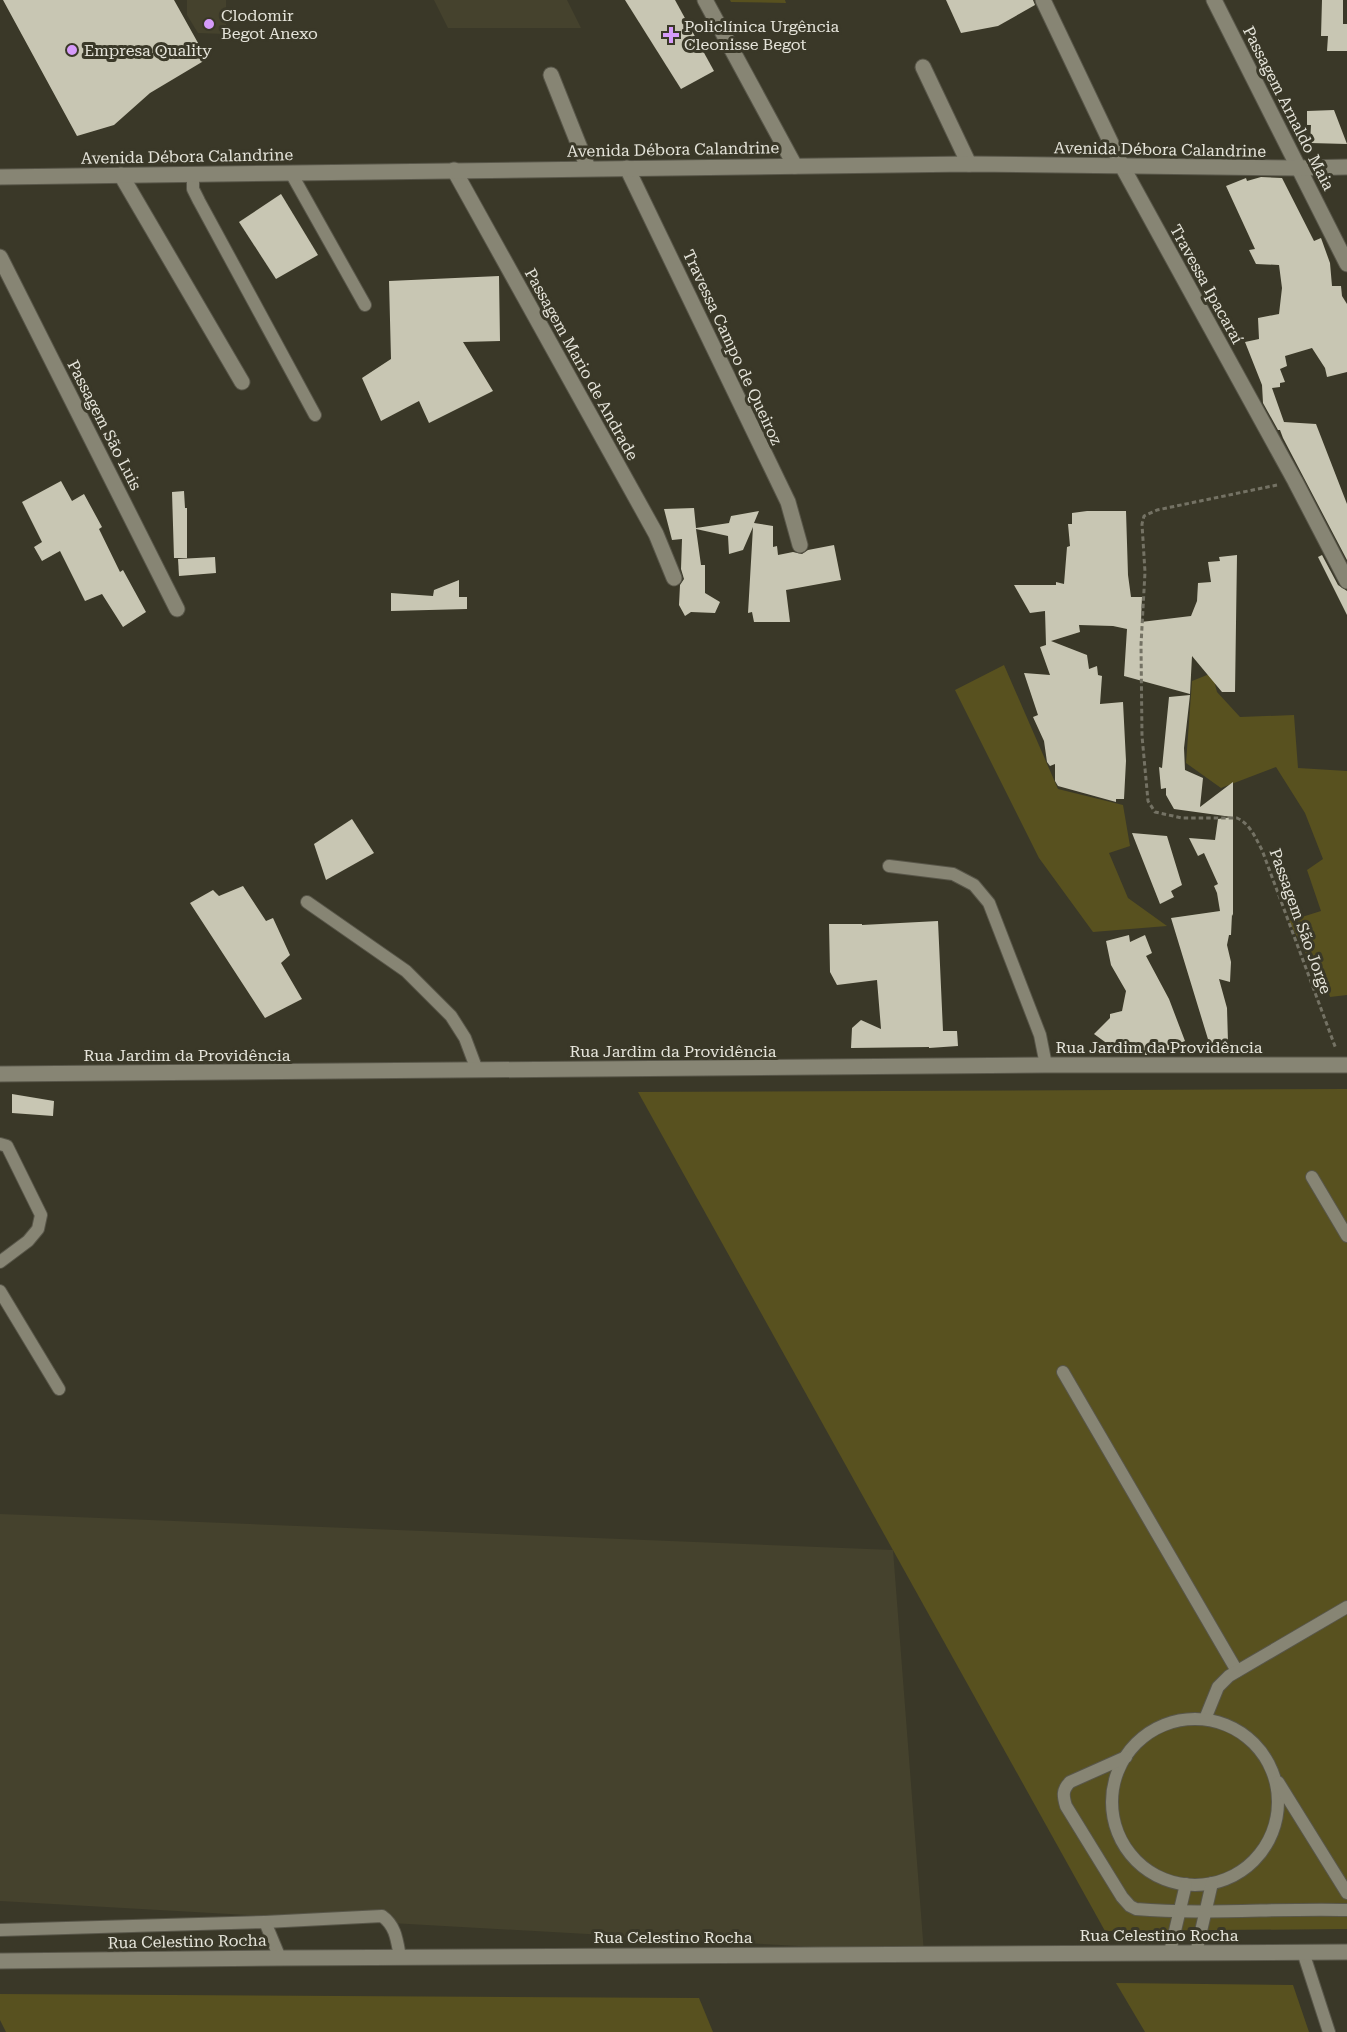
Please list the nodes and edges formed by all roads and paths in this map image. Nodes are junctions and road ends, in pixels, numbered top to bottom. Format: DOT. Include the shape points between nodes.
graph roads {
  1 [pos="705,0"];
  2 [pos="1043,0"];
  3 [pos="1214,0"];
  4 [pos="923,67"];
  5 [pos="551,75"];
  6 [pos="969,164"];
  7 [pos="795,166"];
  8 [pos="1122,166"];
  9 [pos="1347,167"];
  10 [pos="588,168"];
  11 [pos="627,168"];
  12 [pos="1299,168"];
  13 [pos="454,170"];
  14 [pos="291,173"];
  15 [pos="193,174"];
  16 [pos="121,175"];
  17 [pos="0,177"];
  18 [pos="0,256"];
  19 [pos="1347,264"];
  20 [pos="365,305"];
  21 [pos="242,382"];
  22 [pos="315,416"];
  23 [pos="1295,481"];
  24 [pos="800,545"];
  25 [pos="674,578"];
  26 [pos="1347,581"];
  27 [pos="177,609"];
  28 [pos="889,866"];
  29 [pos="307,902"];
  30 [pos="1046,1065"];
  31 [pos="1344,1065"];
  32 [pos="477,1070"];
  33 [pos="0,1074"];
  34 [pos="0,1144"];
  35 [pos="1312,1177"];
  36 [pos="1347,1236"];
  37 [pos="0,1262"];
  38 [pos="0,1291"];
  39 [pos="1063,1372"];
  40 [pos="59,1389"];
  41 [pos="1347,1607"];
  42 [pos="1237,1671"];
  43 [pos="1205,1719"];
  44 [pos="1126,1757"];
  45 [pos="1273,1774"];
  46 [pos="1212,1883"];
  47 [pos="1186,1884"];
  48 [pos="1347,1893"];
  49 [pos="1347,1910"];
  50 [pos="1179,1912"];
  51 [pos="1205,1913"];
  52 [pos="265,1922"];
  53 [pos="0,1930"];
  54 [pos="1170,1952"];
  55 [pos="1304,1952"];
  56 [pos="1347,1952"];
  57 [pos="1196,1953"];
  58 [pos="400,1957"];
  59 [pos="280,1958"];
  60 [pos="0,1961"];
  61 [pos="1329,2032"];
  1 -- 7 [label="street"];
  2 -- 8 [label="street, Travessa Ipacaraí"];
  3 -- 12 [label="street, Passagem Arnaldo Maia"];
  4 -- 6 [label="street"];
  5 -- 10 [label="street"];
  6 -- 7 [label="street, Avenida Débora Calandrine"];
  6 -- 8 [label="street, Avenida Débora Calandrine"];
  7 -- 11 [label="street, Avenida Débora Calandrine"];
  8 -- 12 [label="street, Avenida Débora Calandrine"];
  8 -- 23 [label="street, Travessa Ipacaraí"];
  9 -- 12 [label="street, Avenida Débora Calandrine"];
  10 -- 11 [label="street, Avenida Débora Calandrine"];
  10 -- 13 [label="street, Avenida Débora Calandrine"];
  11 -- 24 [label="street, Travessa Campo de Queiroz" via="788,502"];
  12 -- 19 [label="street, Passagem Arnaldo Maia"];
  13 -- 14 [label="street, Avenida Débora Calandrine"];
  13 -- 25 [label="street, Passagem Mario de Andrade" via="656,534"];
  14 -- 15 [label="street, Avenida Débora Calandrine"];
  14 -- 20 [label="lane"];
  15 -- 16 [label="street, Avenida Débora Calandrine"];
  15 -- 22 [label="lane" via="193,189 199,201"];
  16 -- 17 [label="street, Avenida Débora Calandrine"];
  16 -- 21 [label="street"];
  18 -- 27 [label="street, Passagem São Luis"];
  23 -- 26 [label="street, Travessa Ipacaraí"];
  23 -- 31 [label="path, Passagem São Jorge" via="1143,516 1142,736 1148,801 1155,812 1182,818 1237,818 1245,822 1262,850"];
  28 -- 30 [label="lane" via="953,874 974,885 989,903 1040,1035"];
  29 -- 32 [label="lane" via="406,971 451,1016 465,1038"];
  30 -- 31 [label="street, Rua Jardim da Providência"];
  30 -- 32 [label="street, Rua Jardim da Providência"];
  32 -- 33 [label="street, Rua Jardim da Providência"];
  34 -- 37 [label="lane" via="7,1146 41,1215 38,1229 28,1241"];
  35 -- 36 [label="lane"];
  38 -- 40 [label="lane"];
  39 -- 42 [label="lane"];
  41 -- 42 [label="lane"];
  42 -- 43 [label="lane" via="1218,1687"];
  43 -- 44 [label="lane" via="1182,1720 1160,1727 1147,1734"];
  43 -- 45 [label="lane" via="1220,1722 1247,1737 1258,1747"];
  44 -- 47 [label="lane" via="1114,1785 1113,1808 1118,1830 1144,1867"];
  44 -- 50 [label="lane" via="1070,1782 1063,1796 1130,1906"];
  45 -- 46 [label="lane" via="1277,1811 1265,1847 1244,1869"];
  45 -- 48 [label="lane"];
  46 -- 47 [label="lane"];
  46 -- 51 [label="lane"];
  47 -- 50 [label="lane"];
  49 -- 51 [label="lane"];
  50 -- 51 [label="lane"];
  50 -- 54 [label="lane"];
  51 -- 57 [label="lane"];
  52 -- 53 [label="lane"];
  52 -- 58 [label="lane" via="382,1916 395,1931"];
  52 -- 59 [label="lane"];
  54 -- 57 [label="street, Rua Celestino Rocha"];
  54 -- 58 [label="street, Rua Celestino Rocha"];
  55 -- 56 [label="street, Rua Celestino Rocha"];
  55 -- 57 [label="street, Rua Celestino Rocha"];
  55 -- 61 [label="lane"];
  58 -- 59 [label="street, Rua Celestino Rocha"];
  59 -- 60 [label="street, Rua Celestino Rocha"];
}
